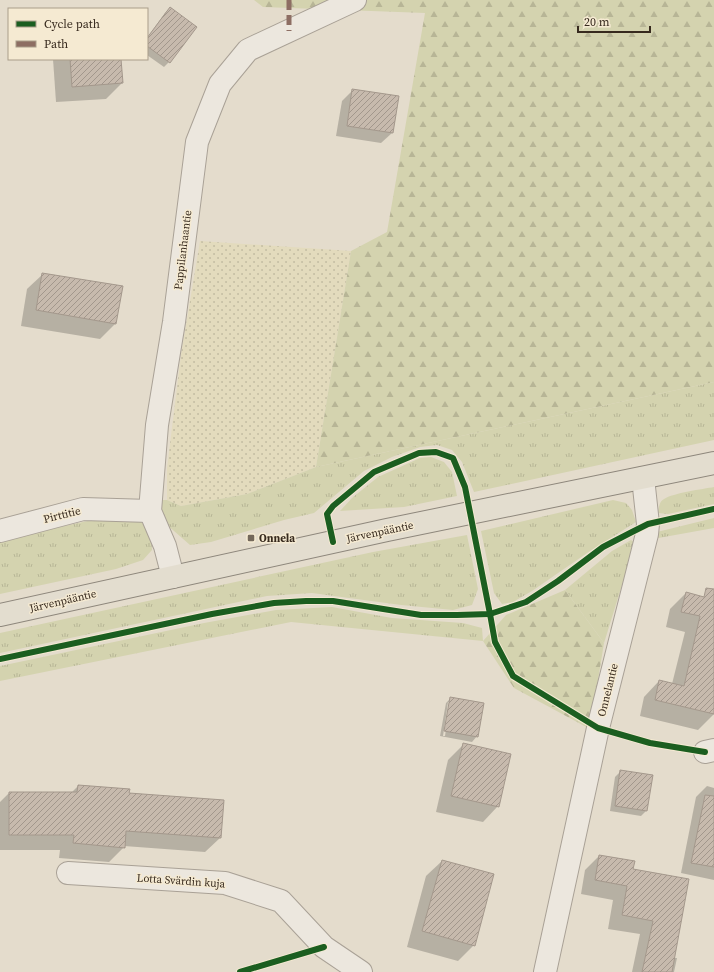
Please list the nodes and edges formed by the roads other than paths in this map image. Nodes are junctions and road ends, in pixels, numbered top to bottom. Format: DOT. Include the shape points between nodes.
graph roads {
  1 [pos="355,0"];
  2 [pos="714,463"];
  3 [pos="643,478"];
  4 [pos="150,511"];
  5 [pos="0,531"];
  6 [pos="173,577"];
  7 [pos="0,615"];
  8 [pos="68,873"];
  9 [pos="361,972"];
  10 [pos="545,972"];
  1 -- 4 [label="street, Pappilanhaantie" via="248,50 220,84 197,142 174,322 157,425"];
  2 -- 3 [label="main road, Järvenpääntie"];
  3 -- 6 [label="main road, Järvenpääntie" via="457,515"];
  3 -- 10 [label="street, Onnelantie" via="647,534 598,728"];
  4 -- 5 [label="street, Pirttitie" via="83,509"];
  4 -- 6 [label="street, Pappilanhaantie" via="165,546"];
  6 -- 7 [label="main road, Järvenpääntie"];
  8 -- 9 [label="street, Lotta Svärdin kuja" via="225,882 281,901 324,947"];
}
